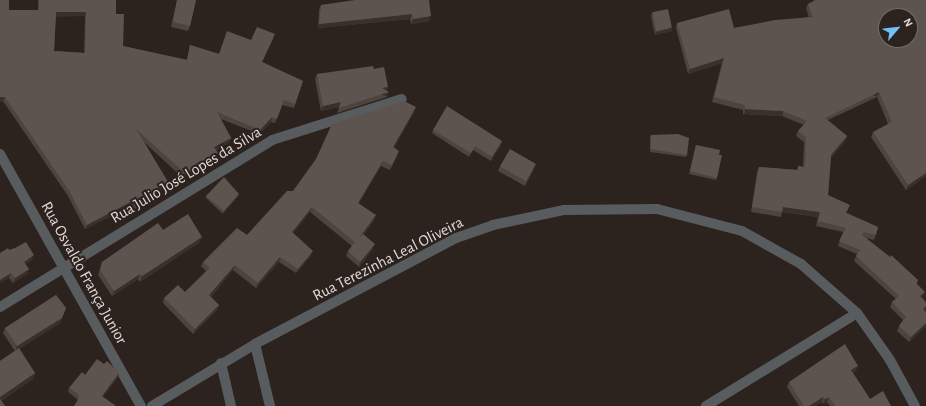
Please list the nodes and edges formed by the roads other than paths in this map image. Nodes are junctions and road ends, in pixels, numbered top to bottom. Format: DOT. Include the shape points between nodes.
graph roads {
  1 [pos="402,99"];
  2 [pos="0,154"];
  3 [pos="64,267"];
  4 [pos="0,306"];
  5 [pos="857,313"];
  6 [pos="255,344"];
  7 [pos="221,363"];
  8 [pos="141,406"];
  9 [pos="152,406"];
  10 [pos="231,406"];
  11 [pos="270,406"];
  12 [pos="706,406"];
  13 [pos="915,406"];
  1 -- 3 [label="street, Rua Julio José Lopes da Silva" via="272,140"];
  2 -- 3 [label="street, Rua Osvaldo França Junior"];
  3 -- 4 [label="street, Rua Julio José Lopes da Silva"];
  3 -- 8 [label="street, Rua Osvaldo França Junior"];
  5 -- 6 [label="street, Rua Terezinha Leal Oliveira" via="801,264 742,231 657,209 564,210 493,225 456,238"];
  5 -- 12 [label="street"];
  5 -- 13 [label="street, Rua Terezinha Leal Oliveira" via="890,360"];
  6 -- 7 [label="street, Rua Terezinha Leal Oliveira"];
  6 -- 11 [label="street"];
  7 -- 9 [label="street, Rua Terezinha Leal Oliveira"];
  7 -- 10 [label="street"];
}
